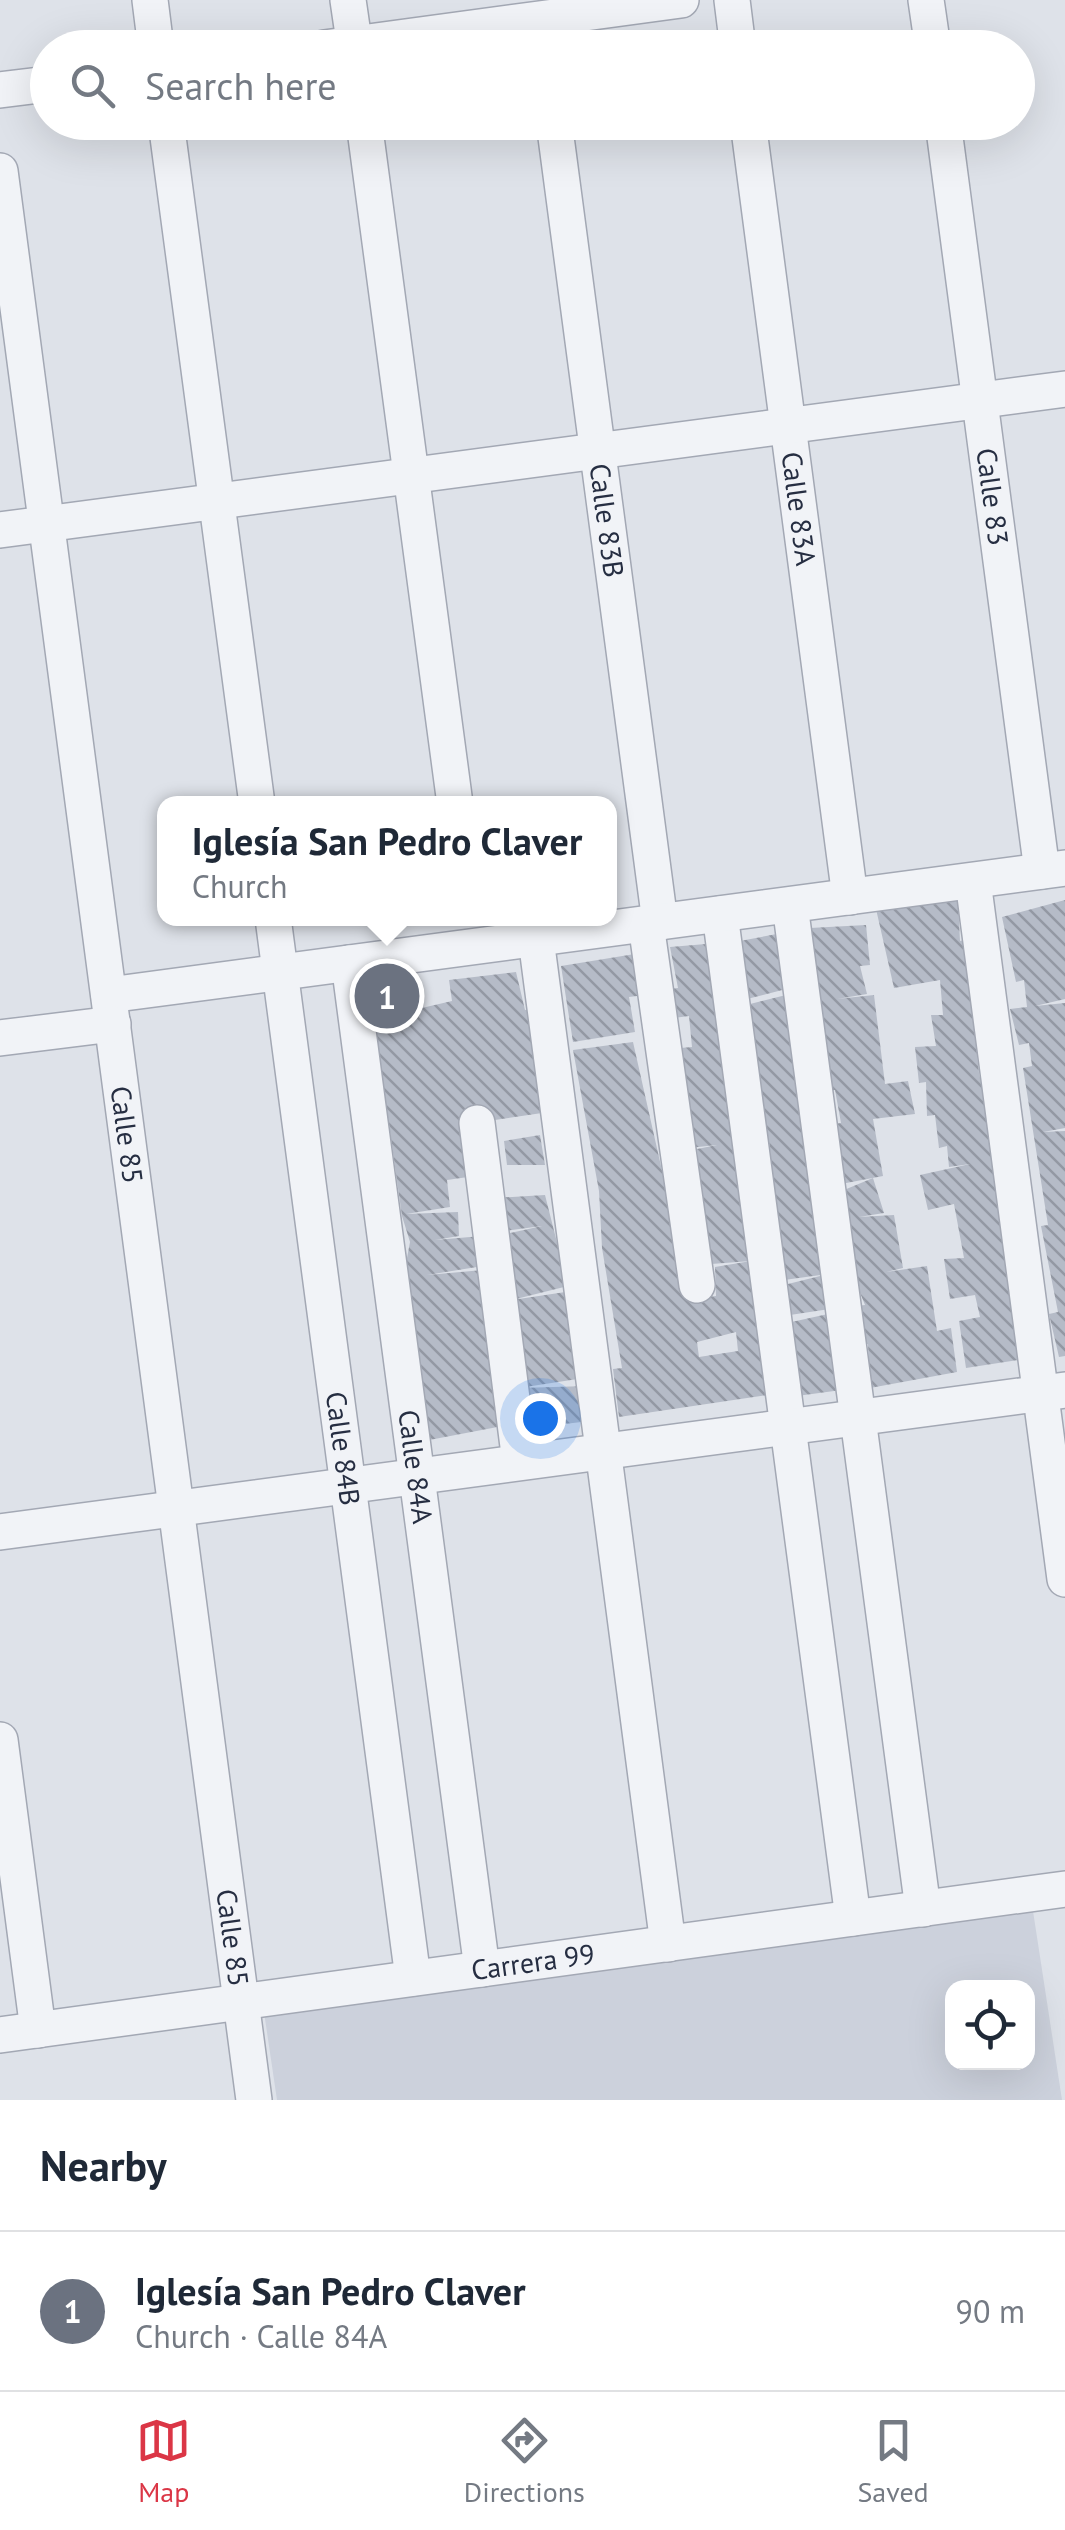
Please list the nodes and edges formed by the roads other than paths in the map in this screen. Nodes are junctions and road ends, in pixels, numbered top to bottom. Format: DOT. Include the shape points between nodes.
graph roads {
  1 [pos="150,0"];
  2 [pos="348,0"];
  3 [pos="681,0"];
  4 [pos="732,0"];
  5 [pos="926,0"];
  6 [pos="541,22"];
  7 [pos="154,30"];
  8 [pos="345,30"];
  9 [pos="475,30"];
  10 [pos="736,30"];
  11 [pos="930,30"];
  12 [pos="30,86"];
  13 [pos="0,90"];
  14 [pos="168,140"];
  15 [pos="366,140"];
  16 [pos="556,140"];
  17 [pos="750,140"];
  18 [pos="944,140"];
  19 [pos="0,171"];
  20 [pos="1065,389"];
  21 [pos="979,400"];
  22 [pos="788,425"];
  23 [pos="598,450"];
  24 [pos="411,475"];
  25 [pos="216,501"];
  26 [pos="47,524"];
  27 [pos="0,530"];
  28 [pos="257,796"];
  29 [pos="453,796"];
  30 [pos="1053,870"];
  31 [pos="973,881"];
  32 [pos="850,897"];
  33 [pos="790,905"];
  34 [pos="720,914"];
  35 [pos="653,923"];
  36 [pos="274,926"];
  37 [pos="472,933"];
  38 [pos="536,938"];
  39 [pos="348,963"];
  40 [pos="280,972"];
  41 [pos="111,1009"];
  42 [pos="0,1038"];
  43 [pos="477,1123"];
  44 [pos="697,1285"];
  45 [pos="1053,1391"];
  46 [pos="858,1417"];
  47 [pos="788,1427"];
  48 [pos="603,1451"];
  49 [pos="520,1462"];
  50 [pos="416,1476"];
  51 [pos="348,1486"];
  52 [pos="177,1508"];
  53 [pos="0,1532"];
  54 [pos="1065,1579"];
  55 [pos="0,1740"];
  56 [pos="1065,1890"];
  57 [pos="923,1909"];
  58 [pos="853,1918"];
  59 [pos="668,1944"];
  60 [pos="482,1969"];
  61 [pos="413,1978"];
  62 [pos="243,2002"];
  63 [pos="38,2030"];
  64 [pos="0,2035"];
  65 [pos="254,2100"];
  1 -- 7 [label="street"];
  2 -- 8 [label="street"];
  3 -- 6 [label="street"];
  4 -- 10 [label="street"];
  5 -- 11 [label="street"];
  6 -- 9 [label="street"];
  12 -- 13 [label="street"];
  14 -- 25 [label="street"];
  15 -- 24 [label="street"];
  16 -- 23 [label="street, Calle 83B"];
  17 -- 22 [label="street, Calle 83A"];
  18 -- 21 [label="street, Calle 83"];
  19 -- 26 [label="street, Calle 85"];
  20 -- 21 [label="street"];
  21 -- 22 [label="street"];
  21 -- 30 [label="street, Calle 83"];
  22 -- 23 [label="street"];
  22 -- 32 [label="street, Calle 83A"];
  23 -- 24 [label="street"];
  23 -- 35 [label="street, Calle 83B"];
  24 -- 25 [label="street"];
  24 -- 29 [label="street"];
  25 -- 26 [label="street"];
  25 -- 28 [label="street"];
  26 -- 27 [label="street"];
  26 -- 41 [label="street, Calle 85"];
  30 -- 31 [label="street"];
  31 -- 32 [label="street"];
  31 -- 45 [label="street"];
  32 -- 33 [label="street"];
  33 -- 34 [label="street"];
  33 -- 46 [label="street"];
  34 -- 35 [label="street"];
  34 -- 47 [label="street"];
  35 -- 38 [label="street"];
  35 -- 44 [label="street, Calle 83B"];
  36 -- 40 [label="street, Calle 84B"];
  37 -- 38 [label="street"];
  37 -- 39 [label="street"];
  38 -- 48 [label="street"];
  39 -- 40 [label="street"];
  39 -- 50 [label="street, Calle 84A"];
  40 -- 41 [label="street"];
  40 -- 51 [label="street, Calle 84B"];
  41 -- 42 [label="street"];
  41 -- 52 [label="street, Calle 85"];
  43 -- 49 [label="street"];
  45 -- 46 [label="street"];
  45 -- 54 [label="street"];
  46 -- 47 [label="street"];
  46 -- 57 [label="street"];
  47 -- 48 [label="street"];
  47 -- 58 [label="street"];
  48 -- 49 [label="street"];
  48 -- 59 [label="street"];
  49 -- 50 [label="street"];
  50 -- 51 [label="street"];
  50 -- 60 [label="street, Calle 84A"];
  51 -- 52 [label="street"];
  51 -- 61 [label="street, Calle 84B"];
  52 -- 53 [label="street"];
  52 -- 62 [label="street, Calle 85"];
  55 -- 63 [label="street"];
  56 -- 57 [label="street, Carrera 99"];
  57 -- 58 [label="street, Carrera 99"];
  58 -- 59 [label="street, Carrera 99"];
  59 -- 60 [label="street, Carrera 99"];
  60 -- 61 [label="street, Carrera 99"];
  61 -- 62 [label="street, Carrera 99"];
  62 -- 63 [label="street, Carrera 99"];
  62 -- 65 [label="street, Calle 85"];
  63 -- 64 [label="street, Carrera 99"];
}
